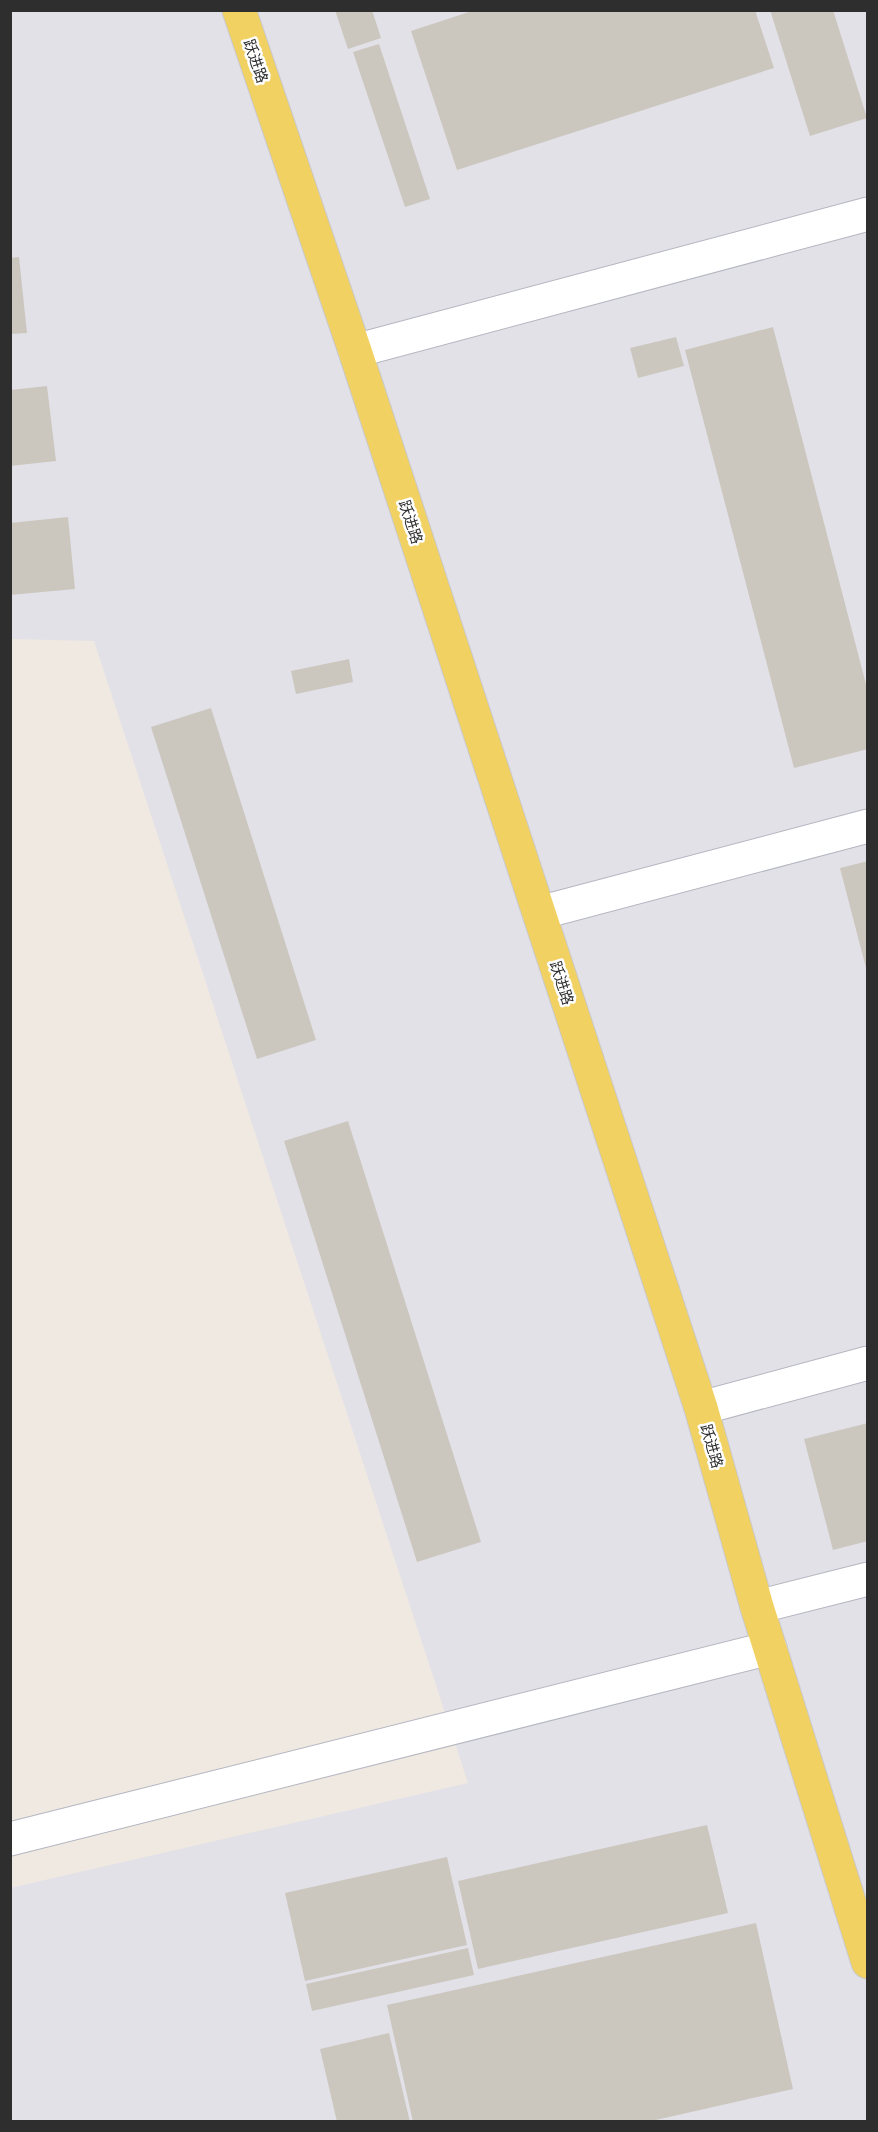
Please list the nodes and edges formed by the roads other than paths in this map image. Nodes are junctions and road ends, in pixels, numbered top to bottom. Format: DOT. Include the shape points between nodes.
graph roads {
  1 [pos="239,10"];
  2 [pos="867,214"];
  3 [pos="355,351"];
  4 [pos="867,826"];
  5 [pos="539,913"];
  6 [pos="867,1363"];
  7 [pos="701,1408"];
  8 [pos="867,1579"];
  9 [pos="757,1607"];
  10 [pos="770,1647"];
  11 [pos="10,1839"];
  12 [pos="867,1962"];
  1 -- 3 [label="main road, 跃进路"];
  2 -- 3 [label="street"];
  3 -- 5 [label="main road, 跃进路"];
  4 -- 5 [label="street"];
  5 -- 7 [label="main road, 跃进路"];
  6 -- 7 [label="street"];
  7 -- 9 [label="main road, 跃进路"];
  8 -- 9 [label="street"];
  9 -- 10 [label="main road, 跃进路"];
  10 -- 11 [label="street"];
  10 -- 12 [label="main road, 跃进路"];
}
